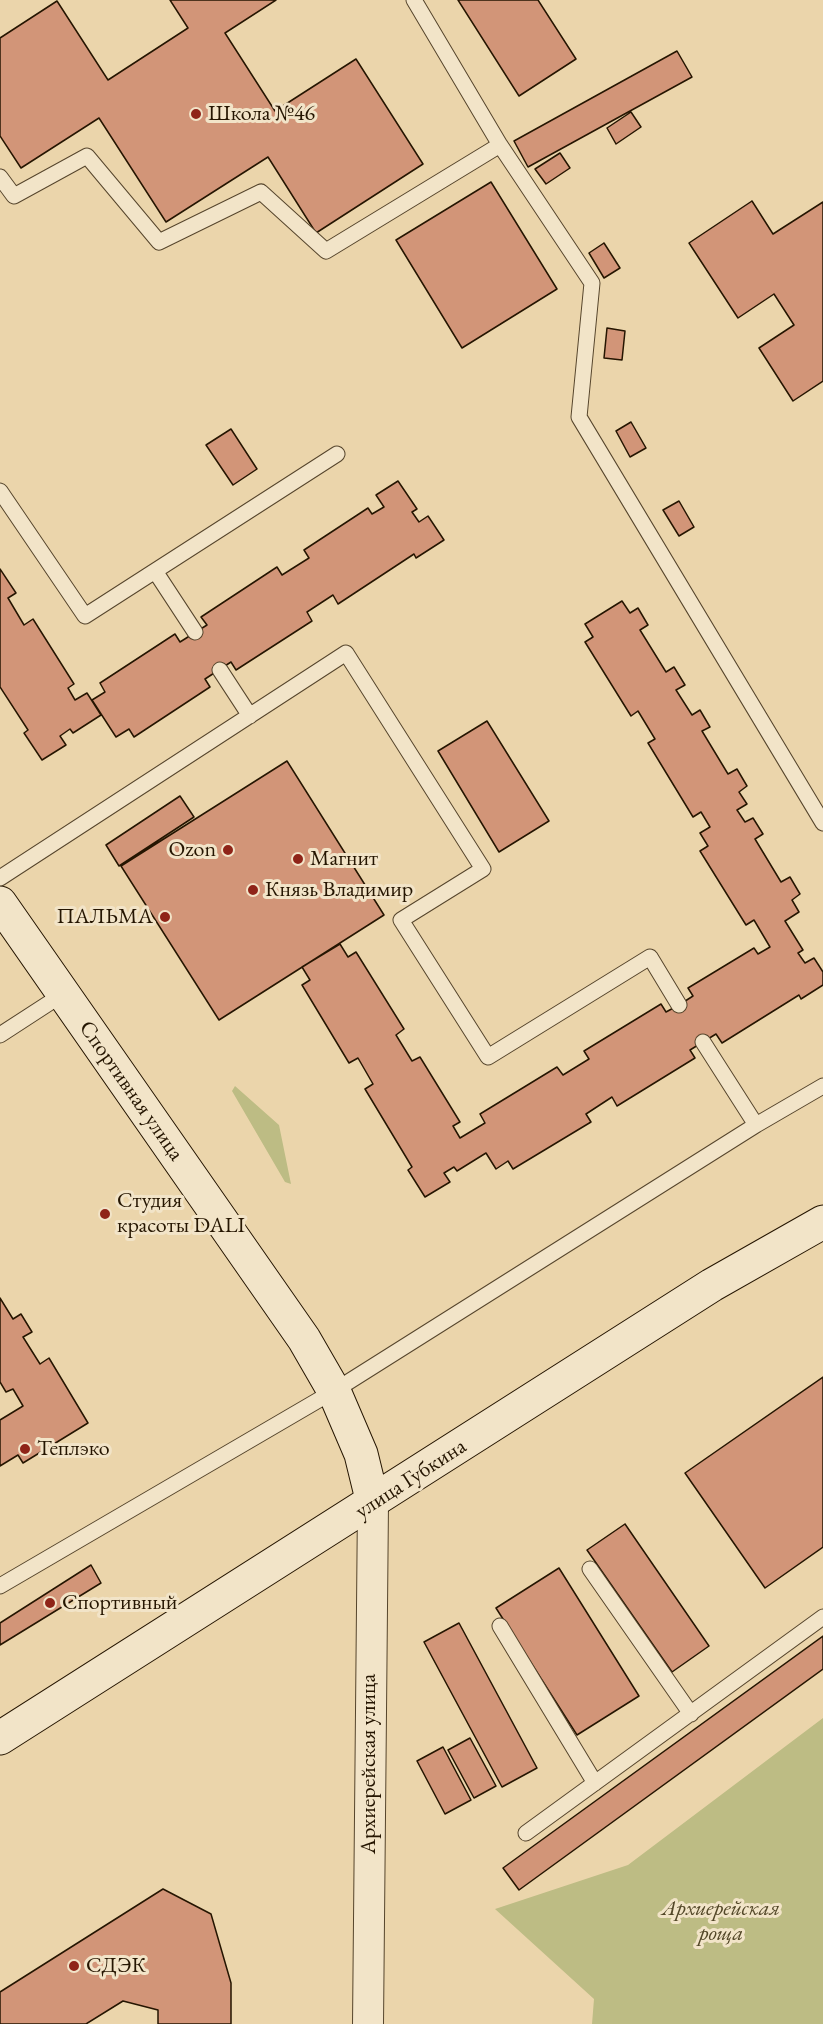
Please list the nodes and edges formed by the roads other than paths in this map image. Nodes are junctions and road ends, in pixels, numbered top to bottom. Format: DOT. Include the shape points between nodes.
graph roads {
  1 [pos="414,0"];
  2 [pos="500,145"];
  3 [pos="0,177"];
  4 [pos="337,454"];
  5 [pos="0,491"];
  6 [pos="155,571"];
  7 [pos="195,632"];
  8 [pos="220,670"];
  9 [pos="250,716"];
  10 [pos="823,823"];
  11 [pos="0,878"];
  12 [pos="0,903"];
  13 [pos="63,994"];
  14 [pos="679,1005"];
  15 [pos="0,1035"];
  16 [pos="703,1042"];
  17 [pos="823,1086"];
  18 [pos="756,1125"];
  19 [pos="823,1221"];
  20 [pos="334,1391"];
  21 [pos="373,1503"];
  22 [pos="590,1569"];
  23 [pos="0,1586"];
  24 [pos="823,1617"];
  25 [pos="500,1626"];
  26 [pos="691,1714"];
  27 [pos="0,1738"];
  28 [pos="596,1783"];
  29 [pos="526,1833"];
  30 [pos="368,2024"];
  1 -- 2 [label="lane"];
  2 -- 3 [label="lane" via="326,251 261,192 159,242 87,156 14,196"];
  2 -- 10 [label="lane" via="591,283 579,417"];
  4 -- 6 [label="lane"];
  5 -- 6 [label="lane" via="85,616"];
  6 -- 7 [label="lane"];
  8 -- 9 [label="lane"];
  9 -- 11 [label="lane"];
  9 -- 14 [label="lane" via="346,653 483,869 401,920 488,1057 650,957"];
  12 -- 13 [label="main road, Спортивная улица"];
  13 -- 15 [label="lane"];
  13 -- 20 [label="main road, Спортивная улица" via="303,1339"];
  16 -- 18 [label="lane"];
  17 -- 18 [label="lane"];
  18 -- 20 [label="lane"];
  19 -- 21 [label="main road, улица Губкина" via="712,1285"];
  20 -- 21 [label="main road, Спортивная улица" via="361,1455"];
  20 -- 23 [label="lane"];
  21 -- 27 [label="main road, улица Губкина"];
  21 -- 30 [label="street, Архиерейская улица"];
  22 -- 26 [label="lane"];
  24 -- 26 [label="lane"];
  25 -- 28 [label="lane"];
  26 -- 28 [label="lane"];
  28 -- 29 [label="lane"];
}
